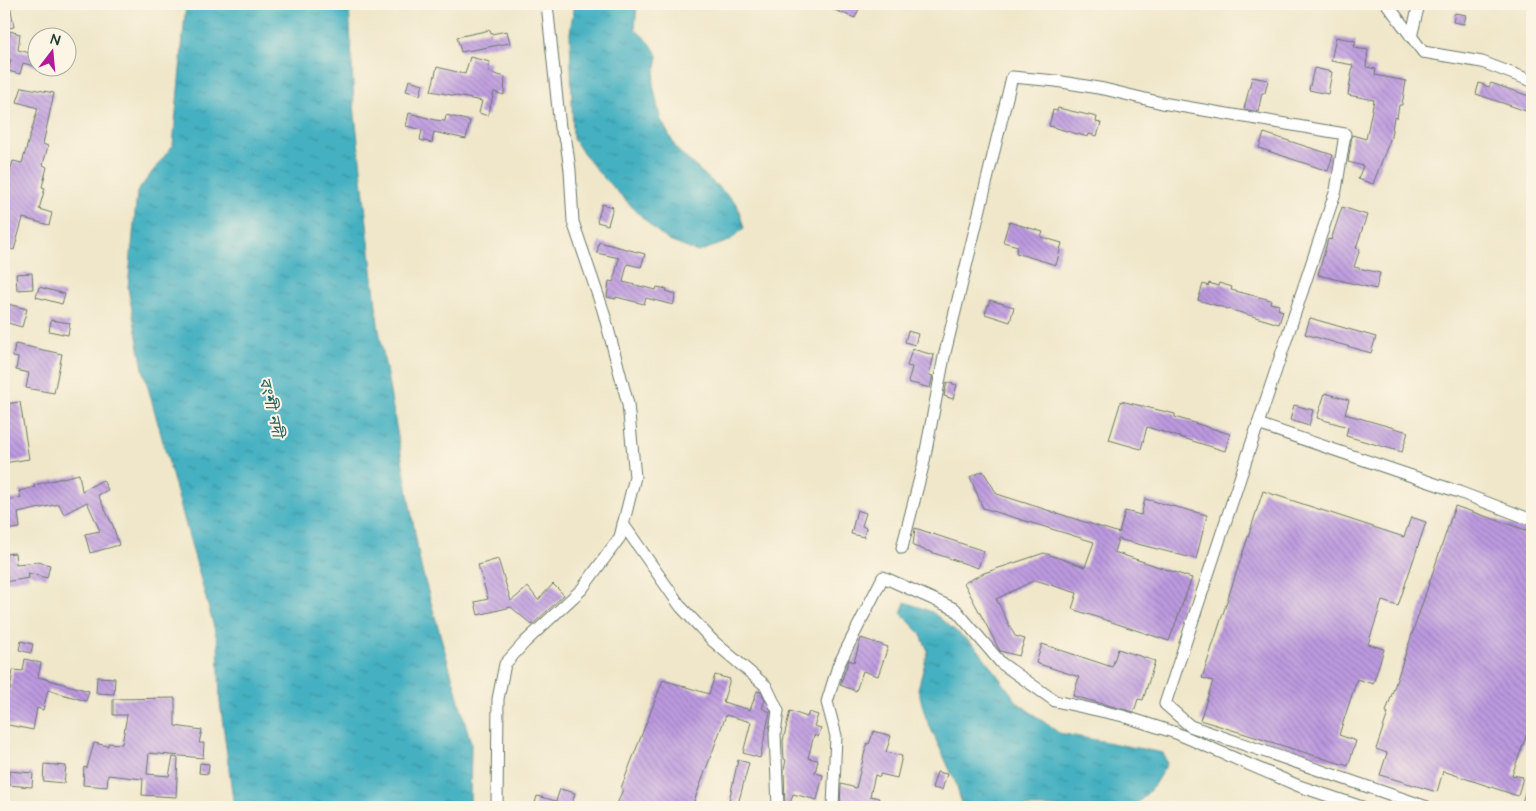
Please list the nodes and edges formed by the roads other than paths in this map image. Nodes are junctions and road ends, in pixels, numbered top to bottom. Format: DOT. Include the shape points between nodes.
graph roads {
  1 [pos="547,4"];
  2 [pos="1387,4"];
  3 [pos="1419,4"];
  4 [pos="1411,36"];
  5 [pos="1532,81"];
  6 [pos="1258,424"];
  7 [pos="1532,520"];
  8 [pos="623,524"];
  9 [pos="902,548"];
  10 [pos="1532,790"];
  11 [pos="497,807"];
  12 [pos="778,807"];
  13 [pos="833,807"];
  14 [pos="1362,807"];
  15 [pos="1427,807"];
  16 [pos="1527,807"];
  1 -- 8 [label="street" via="560,128 566,141 570,170 573,222 603,310 628,404 635,477"];
  2 -- 4 [label="street"];
  3 -- 4 [label="street"];
  4 -- 5 [label="street" via="1423,52 1482,62"];
  6 -- 7 [label="street"];
  6 -- 9 [label="street" via="1336,190 1345,134 1171,105 1056,81 1012,77 944,357 923,466"];
  6 -- 15 [label="street" via="1165,704 1190,726"];
  8 -- 11 [label="street" via="620,536 582,589 505,664 498,699"];
  8 -- 12 [label="street" via="681,607 714,642 766,686 778,711 775,733"];
  10 -- 16 [label="street"];
  13 -- 14 [label="street" via="836,736 827,702 838,666 883,577 955,609 1001,663 1055,701 1122,716 1176,733 1299,786"];
}
